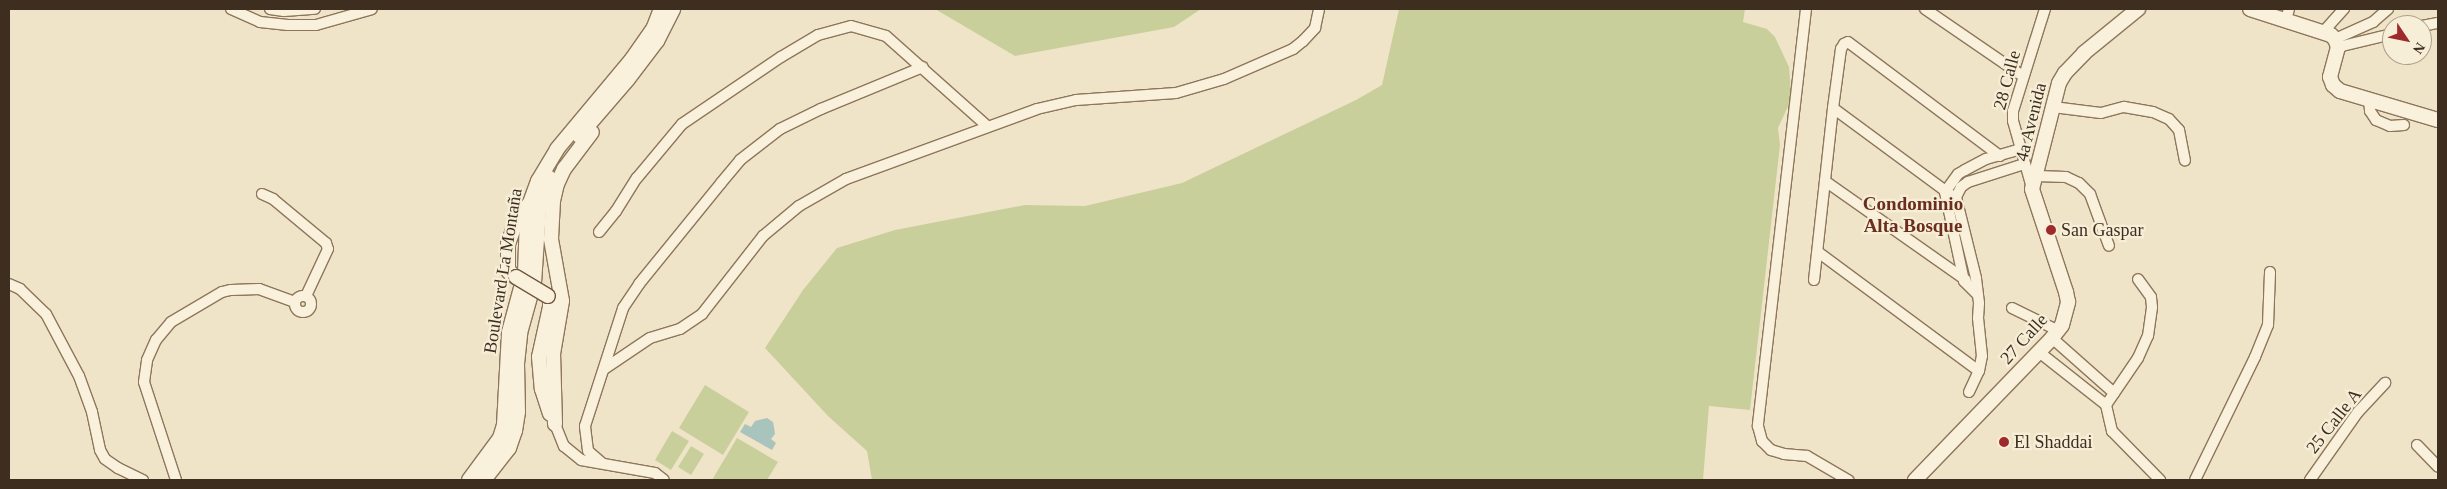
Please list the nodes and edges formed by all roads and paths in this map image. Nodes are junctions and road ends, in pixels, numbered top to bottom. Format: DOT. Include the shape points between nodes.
graph roads {
  1 [pos="231,9"];
  2 [pos="270,9"];
  3 [pos="315,9"];
  4 [pos="372,9"];
  5 [pos="661,9"];
  6 [pos="673,9"];
  7 [pos="1319,9"];
  8 [pos="1806,9"];
  9 [pos="1925,9"];
  10 [pos="2045,9"];
  11 [pos="2138,9"];
  12 [pos="2250,9"];
  13 [pos="2344,9"];
  14 [pos="2388,9"];
  15 [pos="2288,14"];
  16 [pos="2382,35"];
  17 [pos="2332,39"];
  18 [pos="924,68"];
  19 [pos="2023,76"];
  20 [pos="614,96"];
  21 [pos="2369,100"];
  22 [pos="2053,107"];
  23 [pos="1833,108"];
  24 [pos="2438,120"];
  25 [pos="2404,125"];
  26 [pos="988,126"];
  27 [pos="2020,149"];
  28 [pos="2000,156"];
  29 [pos="2185,160"];
  30 [pos="2024,164"];
  31 [pos="1825,181"];
  32 [pos="2034,182"];
  33 [pos="1945,192"];
  34 [pos="262,194"];
  35 [pos="1956,197"];
  36 [pos="530,203"];
  37 [pos="599,232"];
  38 [pos="2109,246"];
  39 [pos="1818,252"];
  40 [pos="2270,272"];
  41 [pos="1976,278"];
  42 [pos="2138,279"];
  43 [pos="1814,280"];
  44 [pos="1964,281"];
  45 [pos="9,284"];
  46 [pos="1978,295"];
  47 [pos="306,296"];
  48 [pos="295,302"];
  49 [pos="2012,308"];
  50 [pos="2056,335"];
  51 [pos="2039,352"];
  52 [pos="604,369"];
  53 [pos="1979,371"];
  54 [pos="2385,384"];
  55 [pos="1970,392"];
  56 [pos="2114,393"];
  57 [pos="2106,405"];
  58 [pos="555,424"];
  59 [pos="2417,445"];
  60 [pos="602,463"];
  61 [pos="2438,467"];
  62 [pos="143,480"];
  63 [pos="176,480"];
  64 [pos="470,480"];
  65 [pos="484,480"];
  66 [pos="664,480"];
  67 [pos="1848,480"];
  68 [pos="1915,480"];
  69 [pos="2160,480"];
  70 [pos="2195,480"];
  71 [pos="2310,480"];
  1 -- 4 [label="street" via="260,22 288,25 316,25"];
  2 -- 3 [label="street" via="284,12"];
  5 -- 36 [label="main road, Boulevard La Montaña" via="632,59 557,149 538,181"];
  6 -- 20 [label="main road, Boulevard La Montaña" via="657,40"];
  7 -- 26 [label="street" via="1315,28 1293,49 1224,78 1176,93 1076,100"];
  8 -- 67 [label="street" via="1758,426 1762,441 1772,450 1807,456"];
  9 -- 19 [label="street"];
  10 -- 19 [label="street, 28 Calle"];
  11 -- 22 [label="main road, 4a Avenida" via="2071,66 2059,83"];
  12 -- 15 [label="main road"];
  13 -- 17 [label="street"];
  14 -- 17 [label="street" via="2373,22"];
  15 -- 17 [label="main road"];
  16 -- 17 [label="street"];
  17 -- 21 [label="main road" via="2330,77 2336,88"];
  18 -- 26 [label="street"];
  18 -- 37 [label="street" via="886,36 851,26 818,35 682,124 637,178"];
  18 -- 52 [label="street" via="839,101 780,129 740,160 623,308"];
  19 -- 27 [label="street, 28 Calle" via="2013,111"];
  20 -- 58 [label="main road" via="608,113 564,168 553,201 551,239 562,301 552,354"];
  20 -- 65 [label="main road, Boulevard La Montaña" via="558,163 545,188 539,210 534,283 520,333 515,431 509,448"];
  21 -- 24 [label="main road"];
  21 -- 25 [label="street" via="2370,111 2376,120 2390,126"];
  22 -- 29 [label="street" via="2100,113 2124,106 2153,112 2169,119 2179,130"];
  22 -- 32 [label="main road, 4a Avenida"];
  23 -- 28 [label="street" via="1841,49 1848,42"];
  23 -- 31 [label="street"];
  23 -- 33 [label="street"];
  26 -- 52 [label="street" via="846,179 798,206 763,236 702,314 680,329 650,338"];
  27 -- 28 [label="street"];
  27 -- 30 [label="street, 28 Calle"];
  28 -- 33 [label="street" via="1958,174"];
  30 -- 32 [label="street, 28 Calle"];
  30 -- 35 [label="street" via="1968,182"];
  31 -- 39 [label="street"];
  31 -- 44 [label="street"];
  32 -- 38 [label="street" via="2066,177 2079,183 2090,194"];
  32 -- 50 [label="main road, 27 Calle" via="2068,302"];
  33 -- 35 [label="street"];
  33 -- 44 [label="street"];
  34 -- 47 [label="street" via="326,243 328,249"];
  35 -- 41 [label="street"];
  36 -- 58 [label="main road, bridge" via="518,216 506,261 510,272 550,300 540,350 540,368 547,410"];
  36 -- 64 [label="main road, Boulevard La Montaña" via="525,268 509,332 504,425 491,452"];
  39 -- 43 [label="street"];
  39 -- 53 [label="street"];
  40 -- 70 [label="street" via="2268,325"];
  41 -- 44 [label="street"];
  41 -- 46 [label="street"];
  42 -- 56 [label="street" via="2151,297 2148,336 2138,358"];
  44 -- 46 [label="street"];
  45 -- 62 [label="street" via="20,289 46,314 79,376 105,459"];
  46 -- 53 [label="street" via="1982,356"];
  47 -- 48 [label="street"];
  47 -- 48 [label="street" via="311,302 307,311 299,311"];
  48 -- 63 [label="street" via="259,289 222,292 171,322 156,340 147,360 144,382"];
  49 -- 50 [label="street"];
  50 -- 51 [label="main road, 27 Calle"];
  50 -- 56 [label="street"];
  51 -- 57 [label="street"];
  51 -- 68 [label="main road, 27 Calle"];
  52 -- 60 [label="street" via="585,426 588,451"];
  53 -- 55 [label="street"];
  54 -- 71 [label="street, 25 Calle A" via="2358,412"];
  56 -- 57 [label="street"];
  57 -- 69 [label="street" via="2112,431"];
  58 -- 60 [label="street" via="564,446 572,454 581,460"];
  59 -- 61 [label="street"];
  60 -- 66 [label="street" via="656,473"];
}
